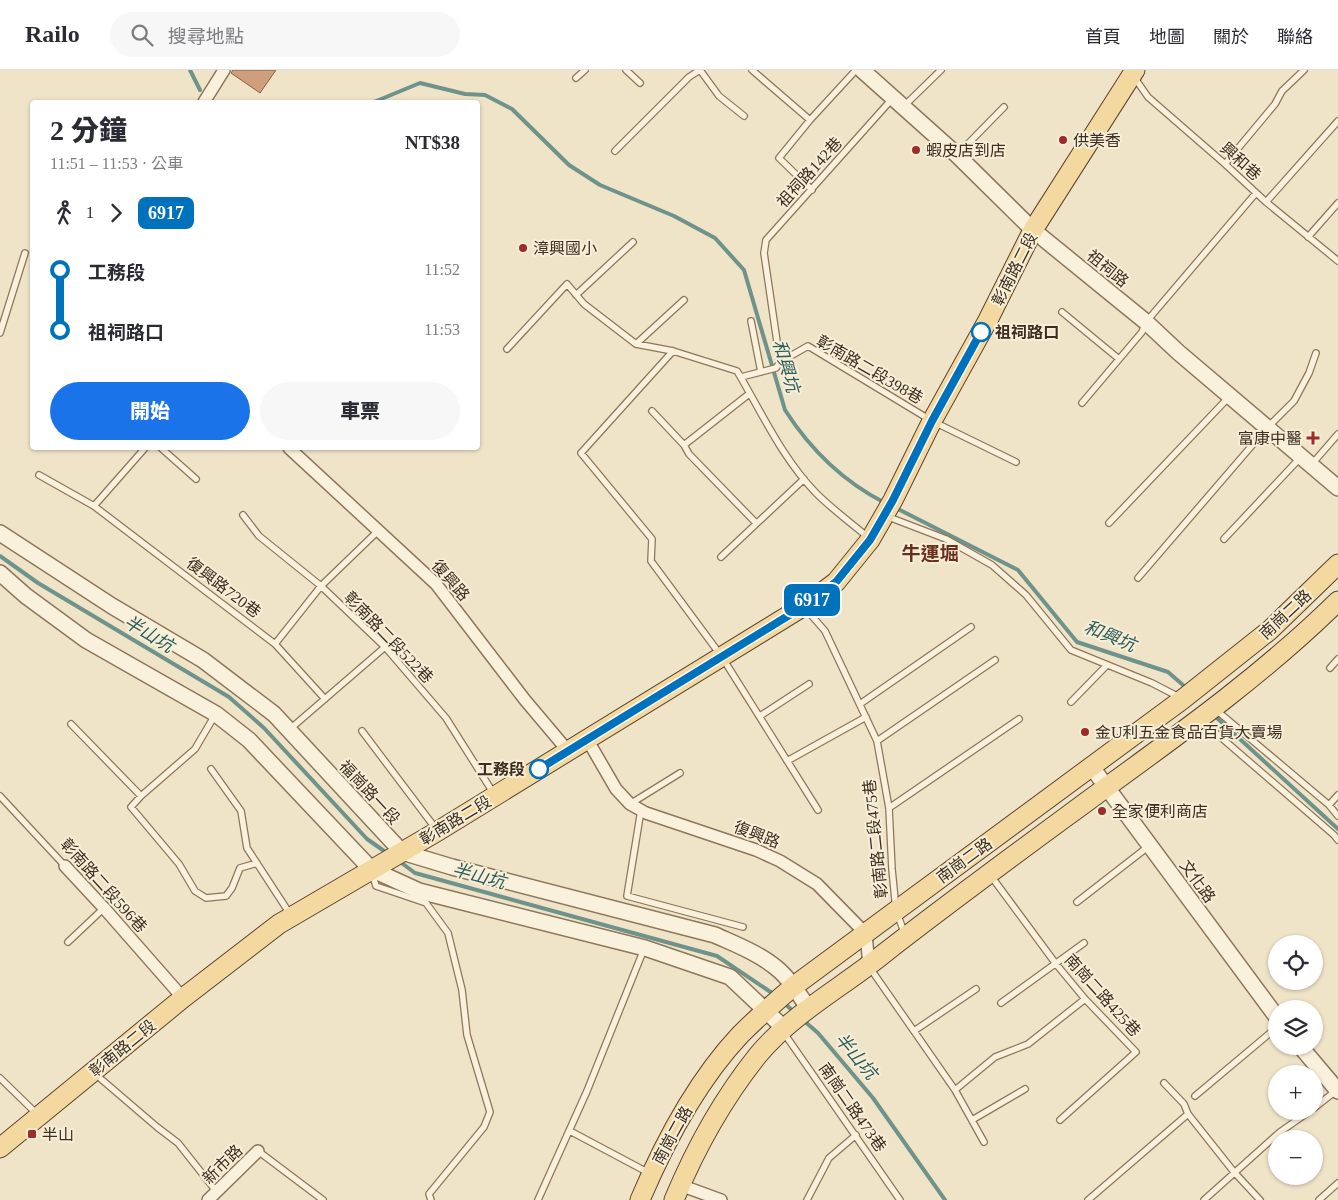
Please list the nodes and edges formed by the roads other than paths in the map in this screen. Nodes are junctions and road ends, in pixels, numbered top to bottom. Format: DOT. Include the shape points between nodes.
graph roads {
  1 [pos="224,70"];
  2 [pos="585,70"];
  3 [pos="626,70"];
  4 [pos="700,70"];
  5 [pos="752,70"];
  6 [pos="856,70"];
  7 [pos="862,70"];
  8 [pos="941,70"];
  9 [pos="1304,70"];
  10 [pos="1131,72"];
  11 [pos="576,78"];
  12 [pos="640,83"];
  13 [pos="205,100"];
  14 [pos="898,103"];
  15 [pos="1004,108"];
  16 [pos="744,116"];
  17 [pos="810,120"];
  18 [pos="1338,121"];
  19 [pos="615,151"];
  20 [pos="957,155"];
  21 [pos="1226,164"];
  22 [pos="812,190"];
  23 [pos="1256,193"];
  24 [pos="1266,202"];
  25 [pos="1338,203"];
  26 [pos="1033,230"];
  27 [pos="1308,237"];
  28 [pos="633,242"];
  29 [pos="1338,252"];
  30 [pos="24,253"];
  31 [pos="1336,259"];
  32 [pos="576,295"];
  33 [pos="684,300"];
  34 [pos="1062,312"];
  35 [pos="751,321"];
  36 [pos="1146,322"];
  37 [pos="0,333"];
  38 [pos="636,344"];
  39 [pos="507,349"];
  40 [pos="673,351"];
  41 [pos="1316,353"];
  42 [pos="1119,359"];
  43 [pos="778,365"];
  44 [pos="761,372"];
  45 [pos="741,377"];
  46 [pos="749,394"];
  47 [pos="1231,395"];
  48 [pos="1082,404"];
  49 [pos="652,412"];
  50 [pos="932,421"];
  51 [pos="1267,428"];
  52 [pos="1338,434"];
  53 [pos="684,445"];
  54 [pos="143,450"];
  55 [pos="163,450"];
  56 [pos="291,450"];
  57 [pos="1307,460"];
  58 [pos="1016,462"];
  59 [pos="39,475"];
  60 [pos="196,479"];
  61 [pos="804,479"];
  62 [pos="1338,488"];
  63 [pos="94,506"];
  64 [pos="888,509"];
  65 [pos="243,515"];
  66 [pos="756,523"];
  67 [pos="1109,523"];
  68 [pos="379,530"];
  69 [pos="0,533"];
  70 [pos="1224,539"];
  71 [pos="870,540"];
  72 [pos="721,557"];
  73 [pos="1338,564"];
  74 [pos="0,573"];
  75 [pos="1138,578"];
  76 [pos="321,586"];
  77 [pos="1338,601"];
  78 [pos="804,606"];
  79 [pos="971,626"];
  80 [pos="275,644"];
  81 [pos="385,647"];
  82 [pos="722,656"];
  83 [pos="1338,659"];
  84 [pos="995,660"];
  85 [pos="1107,664"];
  86 [pos="1330,668"];
  87 [pos="809,684"];
  88 [pos="325,698"];
  89 [pos="1183,699"];
  90 [pos="1071,702"];
  91 [pos="860,704"];
  92 [pos="216,714"];
  93 [pos="1208,714"];
  94 [pos="760,716"];
  95 [pos="866,716"];
  96 [pos="1019,719"];
  97 [pos="71,724"];
  98 [pos="288,730"];
  99 [pos="362,731"];
  100 [pos="588,739"];
  101 [pos="877,741"];
  102 [pos="568,751"];
  103 [pos="787,762"];
  104 [pos="1092,766"];
  105 [pos="211,769"];
  106 [pos="680,773"];
  107 [pos="1108,787"];
  108 [pos="496,795"];
  109 [pos="1338,795"];
  110 [pos="141,796"];
  111 [pos="0,797"];
  112 [pos="1329,805"];
  113 [pos="635,807"];
  114 [pos="889,808"];
  115 [pos="818,810"];
  116 [pos="1338,816"];
  117 [pos="438,831"];
  118 [pos="1338,840"];
  119 [pos="1150,845"];
  120 [pos="387,860"];
  121 [pos="257,863"];
  122 [pos="65,866"];
  123 [pos="990,874"];
  124 [pos="1077,902"];
  125 [pos="104,908"];
  126 [pos="896,910"];
  127 [pos="291,916"];
  128 [pos="743,927"];
  129 [pos="866,934"];
  130 [pos="906,937"];
  131 [pos="68,942"];
  132 [pos="1084,943"];
  133 [pos="645,948"];
  134 [pos="1056,964"];
  135 [pos="869,966"];
  136 [pos="794,986"];
  137 [pos="976,989"];
  138 [pos="183,998"];
  139 [pos="1085,999"];
  140 [pos="1001,1004"];
  141 [pos="1268,1005"];
  142 [pos="808,1009"];
  143 [pos="766,1010"];
  144 [pos="785,1029"];
  145 [pos="914,1031"];
  146 [pos="1268,1035"];
  147 [pos="1308,1055"];
  148 [pos="93,1072"];
  149 [pos="0,1078"];
  150 [pos="1164,1082"];
  151 [pos="1025,1089"];
  152 [pos="955,1090"];
  153 [pos="1338,1091"];
  154 [pos="1195,1096"];
  155 [pos="1323,1102"];
  156 [pos="1188,1114"];
  157 [pos="40,1116"];
  158 [pos="972,1120"];
  159 [pos="1060,1120"];
  160 [pos="1297,1120"];
  161 [pos="570,1131"];
  162 [pos="856,1135"];
  163 [pos="984,1142"];
  164 [pos="0,1148"];
  165 [pos="258,1151"];
  166 [pos="1234,1172"];
  167 [pos="651,1174"];
  168 [pos="1338,1183"];
  169 [pos="677,1192"];
  170 [pos="212,1196"];
  171 [pos="323,1200"];
  172 [pos="431,1200"];
  173 [pos="538,1200"];
  174 [pos="640,1200"];
  175 [pos="721,1200"];
  176 [pos="807,1200"];
  177 [pos="900,1200"];
  178 [pos="1088,1200"];
  179 [pos="1204,1200"];
  180 [pos="1260,1200"];
  181 [pos="1319,1200"];
  1 -- 13 [label="street"];
  2 -- 11 [label="lane"];
  3 -- 12 [label="lane"];
  4 -- 16 [label="lane" via="719,96"];
  4 -- 19 [label="lane" via="689,77"];
  5 -- 17 [label="lane"];
  6 -- 17 [label="lane"];
  7 -- 14 [label="street, 祖祠路"];
  8 -- 14 [label="lane, 祖祠路142巷"];
  9 -- 21 [label="lane" via="1282,91"];
  10 -- 21 [label="lane, 興和巷" via="1148,97"];
  10 -- 26 [label="main road, 彰南路二段"];
  14 -- 20 [label="street, 祖祠路"];
  14 -- 22 [label="lane, 祖祠路142巷"];
  15 -- 20 [label="lane"];
  17 -- 22 [label="lane" via="779,158"];
  18 -- 24 [label="lane"];
  20 -- 26 [label="street, 祖祠路"];
  21 -- 23 [label="lane, 興和巷"];
  22 -- 43 [label="lane, 祖祠路142巷" via="766,240 764,254"];
  23 -- 24 [label="lane, 興和巷"];
  23 -- 36 [label="lane"];
  24 -- 27 [label="lane, 興和巷"];
  25 -- 27 [label="lane"];
  26 -- 36 [label="street, 祖祠路"];
  26 -- 50 [label="main road, 彰南路二段"];
  27 -- 31 [label="lane, 興和巷"];
  28 -- 32 [label="lane"];
  29 -- 31 [label="lane"];
  30 -- 37 [label="lane"];
  32 -- 38 [label="lane"];
  32 -- 39 [label="lane" via="567,284"];
  33 -- 38 [label="lane"];
  34 -- 42 [label="lane"];
  35 -- 44 [label="lane"];
  36 -- 42 [label="lane" via="1142,332"];
  36 -- 47 [label="street, 祖祠路"];
  38 -- 40 [label="lane"];
  40 -- 45 [label="lane" via="737,371"];
  40 -- 82 [label="lane" via="581,452 652,539 651,561"];
  41 -- 51 [label="lane" via="1294,402"];
  42 -- 48 [label="lane"];
  43 -- 44 [label="lane, 彰南路二段398巷"];
  43 -- 50 [label="lane, 彰南路二段398巷" via="808,346"];
  44 -- 45 [label="lane, 彰南路二段398巷"];
  45 -- 46 [label="lane"];
  46 -- 53 [label="lane"];
  46 -- 61 [label="lane" via="771,433"];
  47 -- 51 [label="street, 祖祠路"];
  47 -- 67 [label="lane"];
  49 -- 53 [label="lane"];
  50 -- 58 [label="lane"];
  50 -- 64 [label="main road, 彰南路二段"];
  51 -- 57 [label="street, 祖祠路"];
  51 -- 75 [label="lane"];
  52 -- 57 [label="lane"];
  53 -- 66 [label="lane"];
  54 -- 63 [label="lane"];
  55 -- 60 [label="lane"];
  56 -- 68 [label="street, 復興路"];
  57 -- 62 [label="street, 祖祠路"];
  57 -- 70 [label="lane"];
  59 -- 63 [label="lane, 復興路720巷"];
  61 -- 66 [label="lane"];
  61 -- 71 [label="lane"];
  63 -- 80 [label="lane, 復興路720巷"];
  64 -- 71 [label="main road, 彰南路二段"];
  64 -- 85 [label="lane" via="992,565 1026,595 1071,650"];
  65 -- 76 [label="lane, 彰南路二段522巷" via="259,536"];
  66 -- 72 [label="lane"];
  68 -- 76 [label="lane"];
  68 -- 102 [label="street, 復興路" via="436,584"];
  69 -- 98 [label="street, 福崗路一段" via="203,660 274,714"];
  71 -- 78 [label="main road, 彰南路二段" via="836,582"];
  73 -- 89 [label="main road, 南崗二路" via="1270,630"];
  74 -- 92 [label="street, 福崗路一段" via="86,640"];
  76 -- 80 [label="lane"];
  76 -- 81 [label="lane, 彰南路二段522巷"];
  77 -- 93 [label="main road, 南崗二路" via="1301,637"];
  78 -- 82 [label="main road, 彰南路二段"];
  78 -- 91 [label="lane, 彰南路二段475巷" via="825,632"];
  79 -- 91 [label="lane"];
  80 -- 88 [label="lane, 復興路720巷"];
  81 -- 88 [label="lane"];
  81 -- 108 [label="lane, 彰南路二段522巷" via="446,718"];
  82 -- 94 [label="lane"];
  82 -- 100 [label="main road, 彰南路二段"];
  83 -- 86 [label="lane"];
  84 -- 101 [label="lane"];
  85 -- 89 [label="lane"];
  85 -- 90 [label="lane"];
  87 -- 94 [label="lane"];
  88 -- 98 [label="lane"];
  89 -- 104 [label="main road, 南崗二路"];
  91 -- 95 [label="lane, 彰南路二段475巷"];
  92 -- 110 [label="lane" via="195,749"];
  92 -- 120 [label="street, 福崗路一段"];
  93 -- 107 [label="main road, 南崗二路"];
  93 -- 112 [label="lane"];
  93 -- 118 [label="lane"];
  94 -- 103 [label="lane"];
  95 -- 101 [label="lane, 彰南路二段475巷"];
  95 -- 103 [label="lane"];
  96 -- 114 [label="lane"];
  97 -- 110 [label="lane"];
  98 -- 120 [label="street, 福崗路一段"];
  99 -- 117 [label="lane"];
  100 -- 102 [label="main road, 彰南路二段"];
  100 -- 113 [label="street" via="616,789"];
  101 -- 114 [label="lane, 彰南路二段475巷"];
  102 -- 108 [label="main road, 彰南路二段"];
  103 -- 115 [label="lane"];
  104 -- 107 [label="street, 文化路"];
  104 -- 126 [label="main road, 南崗二路"];
  105 -- 121 [label="lane" via="241,812 247,848"];
  106 -- 113 [label="lane"];
  107 -- 119 [label="street, 文化路"];
  107 -- 123 [label="main road, 南崗二路"];
  108 -- 117 [label="main road, 彰南路二段"];
  109 -- 112 [label="lane"];
  110 -- 121 [label="lane" via="131,807 179,864 195,891 206,898 226,896 240,868"];
  111 -- 122 [label="lane, 彰南路二段596巷"];
  112 -- 116 [label="lane"];
  113 -- 128 [label="lane" via="627,896"];
  113 -- 129 [label="street, 復興路" via="780,861 817,884"];
  114 -- 126 [label="lane, 彰南路二段475巷"];
  117 -- 120 [label="main road, 彰南路二段"];
  119 -- 124 [label="lane"];
  119 -- 141 [label="street, 文化路"];
  120 -- 127 [label="main road, 彰南路二段"];
  120 -- 133 [label="street, 福崗路一段" via="419,891"];
  120 -- 136 [label="street, 福崗路一段" via="452,867 714,935 755,953"];
  120 -- 172 [label="lane" via="376,886 426,903 448,934 462,990 467,1035 490,1112 484,1127 429,1194"];
  121 -- 127 [label="lane"];
  122 -- 125 [label="street, 彰南路二段596巷"];
  123 -- 130 [label="main road, 南崗二路"];
  123 -- 134 [label="lane, 南崗二路425巷"];
  125 -- 131 [label="lane"];
  125 -- 138 [label="street, 彰南路二段596巷"];
  126 -- 129 [label="main road, 南崗二路"];
  126 -- 130 [label="lane, 彰南路二段475巷"];
  127 -- 138 [label="main road, 彰南路二段"];
  129 -- 135 [label="street"];
  129 -- 136 [label="main road, 南崗二路"];
  130 -- 135 [label="main road, 南崗二路"];
  132 -- 134 [label="lane"];
  133 -- 143 [label="street, 福崗路一段" via="730,977"];
  133 -- 161 [label="lane"];
  134 -- 139 [label="lane, 南崗二路425巷"];
  134 -- 140 [label="lane"];
  135 -- 142 [label="main road, 南崗二路"];
  135 -- 145 [label="lane"];
  136 -- 142 [label="street, 福崗路一段"];
  136 -- 143 [label="main road, 南崗二路"];
  137 -- 145 [label="lane"];
  138 -- 148 [label="main road, 彰南路二段"];
  139 -- 152 [label="lane" via="1028,1044 995,1057"];
  139 -- 159 [label="lane, 南崗二路425巷" via="1136,1052"];
  142 -- 144 [label="main road, 南崗二路"];
  143 -- 144 [label="street, 福崗路一段"];
  143 -- 167 [label="main road, 南崗二路" via="708,1074 676,1124"];
  144 -- 162 [label="lane, 南崗二路473巷" via="786,1036"];
  144 -- 169 [label="main road, 南崗二路" via="760,1054 728,1095 703,1136"];
  145 -- 152 [label="lane"];
  146 -- 154 [label="lane"];
  147 -- 153 [label="street"];
  148 -- 157 [label="main road, 彰南路二段"];
  148 -- 170 [label="lane" via="178,1143"];
  149 -- 157 [label="lane"];
  150 -- 156 [label="lane" via="1184,1104"];
  151 -- 158 [label="lane"];
  152 -- 158 [label="lane"];
  153 -- 155 [label="lane"];
  156 -- 166 [label="lane"];
  156 -- 178 [label="lane"];
  157 -- 164 [label="main road, 彰南路二段"];
  158 -- 163 [label="lane"];
  160 -- 166 [label="lane"];
  161 -- 167 [label="lane"];
  161 -- 173 [label="lane"];
  162 -- 176 [label="lane" via="829,1158"];
  162 -- 177 [label="lane, 南崗二路473巷"];
  165 -- 170 [label="street, 新市路"];
  165 -- 171 [label="lane"];
  166 -- 179 [label="lane"];
  166 -- 180 [label="lane"];
  167 -- 174 [label="main road, 南崗二路"];
  168 -- 181 [label="lane"];
  169 -- 175 [label="street"];
}
